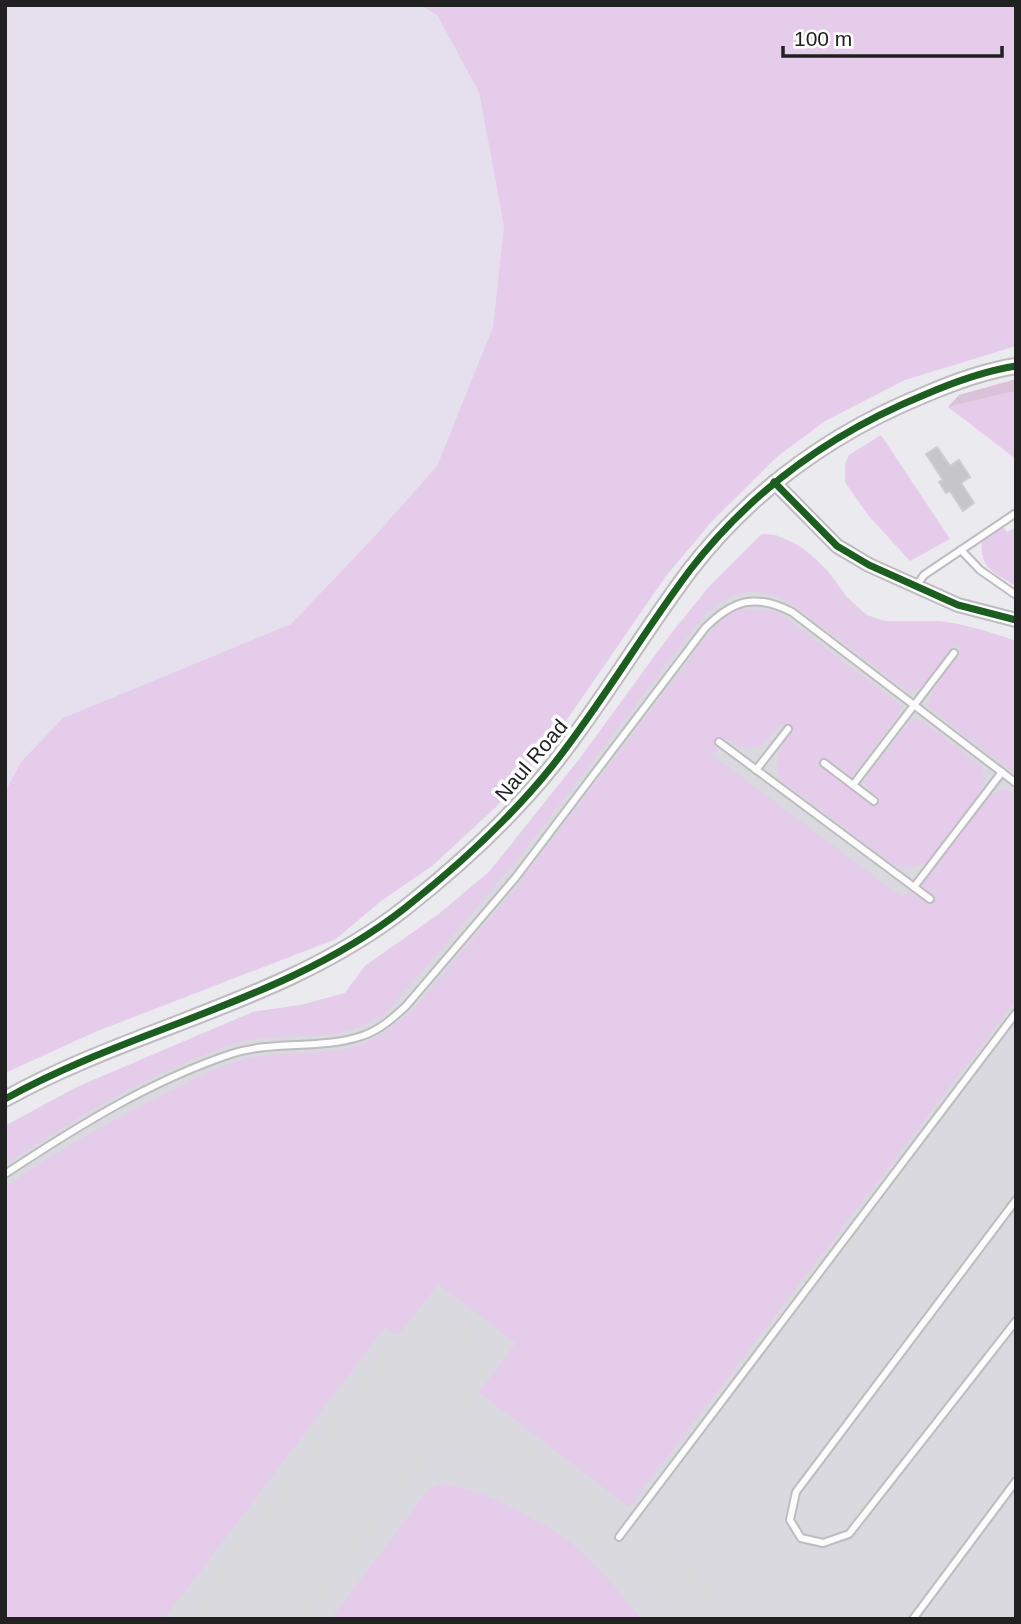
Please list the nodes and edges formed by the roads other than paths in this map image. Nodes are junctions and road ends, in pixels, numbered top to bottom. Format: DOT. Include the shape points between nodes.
graph roads {
  1 [pos="1016,366"];
  2 [pos="774,482"];
  3 [pos="1016,513"];
  4 [pos="961,550"];
  5 [pos="915,586"];
  6 [pos="1016,595"];
  7 [pos="1016,620"];
  8 [pos="954,653"];
  9 [pos="914,706"];
  10 [pos="788,729"];
  11 [pos="719,742"];
  12 [pos="824,763"];
  13 [pos="756,769"];
  14 [pos="1002,772"];
  15 [pos="1016,783"];
  16 [pos="853,785"];
  17 [pos="874,801"];
  18 [pos="914,887"];
  19 [pos="930,900"];
  20 [pos="1016,1013"];
  21 [pos="5,1099"];
  22 [pos="5,1174"];
  23 [pos="1016,1200"];
  24 [pos="1016,1321"];
  25 [pos="1016,1481"];
  26 [pos="619,1537"];
  27 [pos="913,1619"];
  1 -- 2 [label="street, Naul Road" via="946,386 862,423"];
  2 -- 5 [label="street" via="836,546"];
  2 -- 21 [label="street, Naul Road" via="690,570 551,767 500,824 430,887 360,939 310,968"];
  3 -- 4 [label="lane"];
  4 -- 5 [label="lane"];
  4 -- 6 [label="lane"];
  5 -- 7 [label="street" via="958,605"];
  8 -- 9 [label="lane"];
  9 -- 14 [label="lane"];
  9 -- 16 [label="lane"];
  9 -- 22 [label="lane" via="792,612 775,603 736,603 705,628 516,877 387,1023 353,1038 258,1047 199,1066 64,1135"];
  10 -- 13 [label="lane"];
  11 -- 13 [label="lane"];
  12 -- 16 [label="lane"];
  13 -- 18 [label="lane"];
  14 -- 15 [label="lane"];
  14 -- 18 [label="lane"];
  16 -- 17 [label="lane"];
  18 -- 19 [label="lane"];
  20 -- 26 [label="lane"];
  23 -- 24 [label="lane" via="796,1492 790,1520 801,1538 823,1543 849,1534"];
  25 -- 27 [label="lane"];
}
